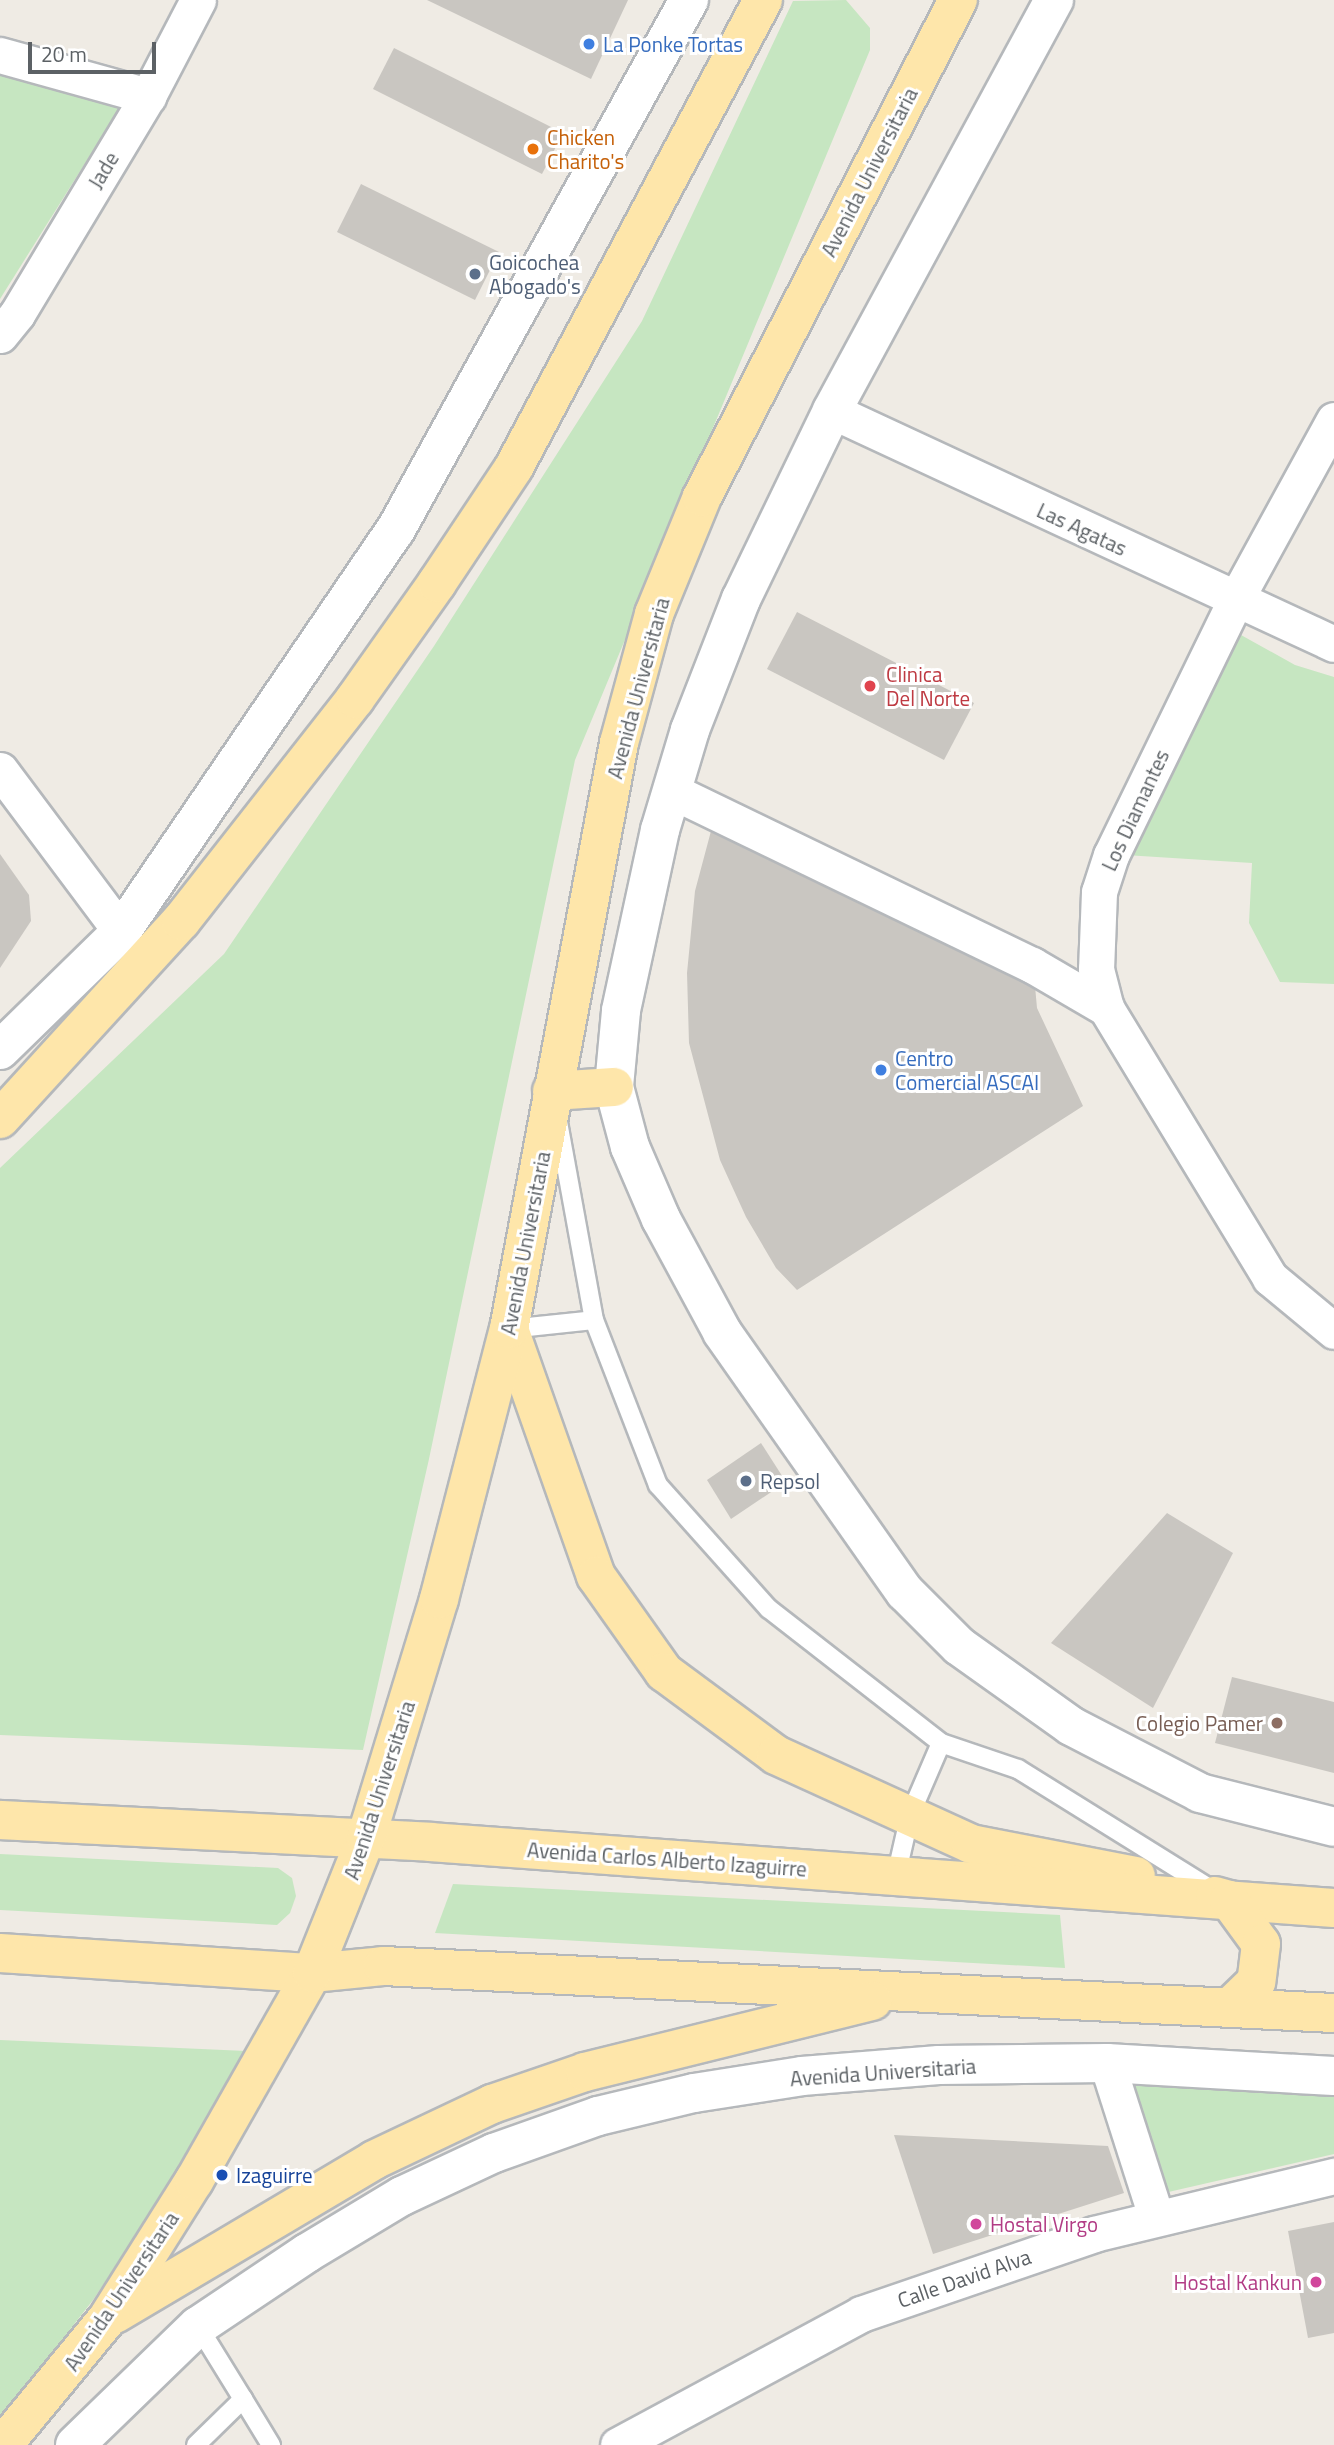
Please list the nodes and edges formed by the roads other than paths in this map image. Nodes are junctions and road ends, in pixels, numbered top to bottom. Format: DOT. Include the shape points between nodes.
graph roads {
  1 [pos="198,0"];
  2 [pos="689,0"];
  3 [pos="763,0"];
  4 [pos="957,0"];
  5 [pos="1054,0"];
  6 [pos="0,55"];
  7 [pos="148,96"];
  8 [pos="0,335"];
  9 [pos="832,411"];
  10 [pos="1334,419"];
  11 [pos="1235,601"];
  12 [pos="1334,644"];
  13 [pos="2,776"];
  14 [pos="672,791"];
  15 [pos="121,932"];
  16 [pos="1106,1008"];
  17 [pos="0,1050"];
  18 [pos="614,1087"];
  19 [pos="552,1091"];
  20 [pos="0,1119"];
  21 [pos="594,1320"];
  22 [pos="509,1329"];
  23 [pos="1334,1331"];
  24 [pos="941,1743"];
  25 [pos="910,1815"];
  26 [pos="0,1820"];
  27 [pos="1334,1827"];
  28 [pos="366,1838"];
  29 [pos="896,1876"];
  30 [pos="1229,1900"];
  31 [pos="1334,1908"];
  32 [pos="0,1953"];
  33 [pos="312,1973"];
  34 [pos="916,1991"];
  35 [pos="1230,2007"];
  36 [pos="1334,2013"];
  37 [pos="1107,2063"];
  38 [pos="1334,2076"];
  39 [pos="1334,2176"];
  40 [pos="1156,2217"];
  41 [pos="107,2319"];
  42 [pos="198,2326"];
  43 [pos="243,2399"];
  44 [pos="3,2445"];
  45 [pos="75,2445"];
  46 [pos="196,2445"];
  47 [pos="271,2445"];
  48 [pos="618,2445"];
  1 -- 7 [label="street, Jade"];
  2 -- 15 [label="street" via="395,531"];
  3 -- 20 [label="main road" via="514,467 437,583 355,699 181,921"];
  4 -- 19 [label="main road, Avenida Universitaria" via="702,498 654,614 619,743"];
  5 -- 9 [label="street"];
  6 -- 7 [label="street"];
  7 -- 8 [label="street, Jade"];
  9 -- 11 [label="street, Las Agatas"];
  9 -- 14 [label="street" via="741,599"];
  10 -- 11 [label="street, Los Diamantes"];
  11 -- 12 [label="street, Las Agatas"];
  11 -- 16 [label="street, Los Diamantes" via="1111,855 1099,892 1096,969"];
  13 -- 15 [label="street"];
  14 -- 16 [label="street" via="1032,965"];
  14 -- 18 [label="street" via="635,929"];
  15 -- 17 [label="street"];
  16 -- 23 [label="street, Los Diamantes" via="1270,1278"];
  18 -- 19 [label="main road"];
  18 -- 27 [label="street" via="630,1147 661,1219 716,1321 905,1591 959,1646 1071,1726 1200,1793"];
  19 -- 21 [label="lane"];
  19 -- 22 [label="main road, Avenida Universitaria"];
  21 -- 22 [label="lane"];
  21 -- 24 [label="lane" via="658,1485 769,1609"];
  22 -- 25 [label="main road" via="596,1576 664,1672 776,1755"];
  22 -- 28 [label="main road, Avenida Universitaria" via="439,1599"];
  24 -- 25 [label="lane"];
  24 -- 30 [label="lane" via="1018,1769"];
  25 -- 29 [label="lane"];
  25 -- 30 [label="main road" via="971,1844 1077,1861"];
  26 -- 28 [label="main road, Avenida Carlos Alberto Izaguirre"];
  28 -- 29 [label="main road, Avenida Carlos Alberto Izaguirre"];
  28 -- 33 [label="main road, Avenida Universitaria"];
  29 -- 30 [label="main road, Avenida Carlos Alberto Izaguirre"];
  30 -- 31 [label="main road, Avenida Carlos Alberto Izaguirre"];
  30 -- 35 [label="main road" via="1261,1944 1256,1982"];
  32 -- 33 [label="main road"];
  33 -- 34 [label="main road" via="383,1966"];
  33 -- 41 [label="main road, Avenida Universitaria" via="194,2181"];
  34 -- 35 [label="main road"];
  34 -- 41 [label="main road" via="624,2062 492,2104 374,2160"];
  35 -- 36 [label="main road"];
  37 -- 38 [label="street, Avenida Universitaria"];
  37 -- 40 [label="street"];
  37 -- 42 [label="street, Avenida Universitaria" via="939,2065 802,2076 694,2092 598,2116 494,2153 389,2202"];
  39 -- 40 [label="street, Calle David Alva"];
  40 -- 48 [label="street, Calle David Alva" via="861,2314"];
  41 -- 44 [label="main road, Avenida Universitaria"];
  42 -- 43 [label="lane"];
  42 -- 45 [label="street, Avenida Universitaria"];
  43 -- 46 [label="lane"];
  43 -- 47 [label="lane"];
}
